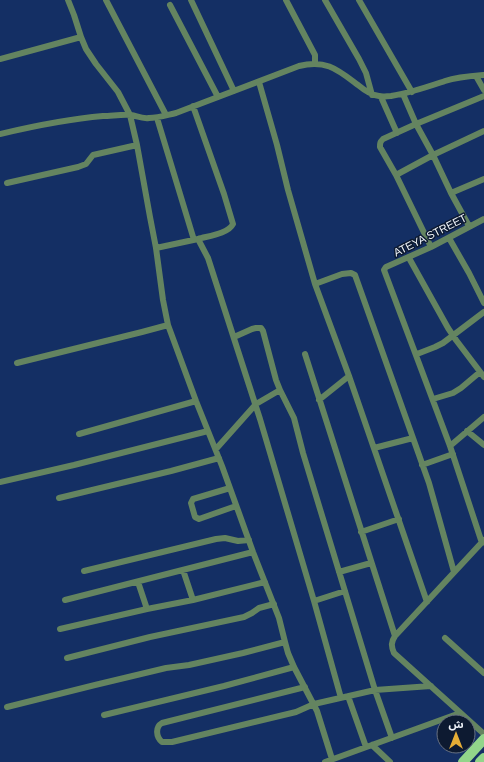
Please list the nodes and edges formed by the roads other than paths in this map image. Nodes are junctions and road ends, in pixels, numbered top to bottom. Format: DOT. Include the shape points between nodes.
graph roads {
  1 [pos="68,0"];
  2 [pos="106,0"];
  3 [pos="191,0"];
  4 [pos="286,0"];
  5 [pos="325,0"];
  6 [pos="359,0"];
  7 [pos="170,5"];
  8 [pos="81,37"];
  9 [pos="0,59"];
  10 [pos="315,64"];
  11 [pos="484,75"];
  12 [pos="476,76"];
  13 [pos="259,82"];
  14 [pos="484,90"];
  15 [pos="234,91"];
  16 [pos="412,92"];
  17 [pos="402,94"];
  18 [pos="372,95"];
  19 [pos="484,96"];
  20 [pos="218,97"];
  21 [pos="381,97"];
  22 [pos="193,106"];
  23 [pos="130,115"];
  24 [pos="166,115"];
  25 [pos="157,118"];
  26 [pos="416,124"];
  27 [pos="484,131"];
  28 [pos="397,133"];
  29 [pos="0,134"];
  30 [pos="137,145"];
  31 [pos="433,154"];
  32 [pos="396,175"];
  33 [pos="484,179"];
  34 [pos="7,183"];
  35 [pos="451,193"];
  36 [pos="484,219"];
  37 [pos="469,226"];
  38 [pos="449,238"];
  39 [pos="196,240"];
  40 [pos="430,247"];
  41 [pos="156,248"];
  42 [pos="409,258"];
  43 [pos="314,284"];
  44 [pos="484,302"];
  45 [pos="484,312"];
  46 [pos="168,325"];
  47 [pos="453,336"];
  48 [pos="234,337"];
  49 [pos="305,354"];
  50 [pos="417,354"];
  51 [pos="17,363"];
  52 [pos="482,375"];
  53 [pos="349,376"];
  54 [pos="280,390"];
  55 [pos="319,400"];
  56 [pos="433,400"];
  57 [pos="196,401"];
  58 [pos="256,404"];
  59 [pos="484,417"];
  60 [pos="208,431"];
  61 [pos="467,431"];
  62 [pos="79,434"];
  63 [pos="413,438"];
  64 [pos="484,445"];
  65 [pos="450,446"];
  66 [pos="374,448"];
  67 [pos="216,449"];
  68 [pos="453,454"];
  69 [pos="219,458"];
  70 [pos="422,465"];
  71 [pos="0,482"];
  72 [pos="230,488"];
  73 [pos="59,498"];
  74 [pos="236,506"];
  75 [pos="399,519"];
  76 [pos="361,532"];
  77 [pos="249,540"];
  78 [pos="483,541"];
  79 [pos="253,552"];
  80 [pos="371,563"];
  81 [pos="183,570"];
  82 [pos="84,571"];
  83 [pos="339,572"];
  84 [pos="454,572"];
  85 [pos="138,582"];
  86 [pos="265,582"];
  87 [pos="345,591"];
  88 [pos="64,600"];
  89 [pos="193,600"];
  90 [pos="314,601"];
  91 [pos="427,602"];
  92 [pos="274,604"];
  93 [pos="147,609"];
  94 [pos="60,629"];
  95 [pos="395,636"];
  96 [pos="445,638"];
  97 [pos="285,642"];
  98 [pos="67,658"];
  99 [pos="294,667"];
  100 [pos="484,673"];
  101 [pos="431,686"];
  102 [pos="305,687"];
  103 [pos="375,690"];
  104 [pos="348,696"];
  105 [pos="341,698"];
  106 [pos="314,704"];
  107 [pos="7,707"];
  108 [pos="460,713"];
  109 [pos="104,715"];
  110 [pos="484,734"];
  111 [pos="392,738"];
  112 [pos="484,739"];
  113 [pos="369,746"];
  114 [pos="484,758"];
  115 [pos="332,759"];
  116 [pos="325,762"];
  117 [pos="390,762"];
  118 [pos="463,762"];
  119 [pos="480,762"];
  1 -- 8 [label="street"];
  2 -- 24 [label="street"];
  3 -- 15 [label="street"];
  4 -- 10 [label="street" via="315,55"];
  5 -- 18 [label="street" via="366,72"];
  6 -- 16 [label="street"];
  7 -- 20 [label="street"];
  8 -- 9 [label="street"];
  8 -- 23 [label="street" via="86,49 118,92"];
  10 -- 13 [label="street" via="300,66"];
  10 -- 18 [label="street" via="338,71"];
  11 -- 12 [label="street"];
  12 -- 14 [label="street"];
  12 -- 16 [label="street" via="446,81"];
  13 -- 15 [label="street"];
  13 -- 43 [label="street"];
  15 -- 20 [label="street"];
  16 -- 17 [label="street"];
  17 -- 21 [label="street"];
  17 -- 26 [label="street"];
  18 -- 21 [label="street"];
  19 -- 26 [label="street"];
  20 -- 22 [label="street"];
  21 -- 28 [label="street"];
  22 -- 24 [label="street"];
  22 -- 39 [label="street" via="233,224 229,230"];
  23 -- 25 [label="street"];
  23 -- 29 [label="street" via="73,119"];
  23 -- 30 [label="street"];
  24 -- 25 [label="street"];
  25 -- 39 [label="street"];
  26 -- 28 [label="street"];
  26 -- 31 [label="street"];
  27 -- 31 [label="street"];
  28 -- 32 [label="street" via="383,139 380,144"];
  30 -- 34 [label="street" via="93,155 86,164 78,168"];
  30 -- 41 [label="street"];
  31 -- 32 [label="street"];
  31 -- 35 [label="street"];
  32 -- 40 [label="street"];
  33 -- 35 [label="street"];
  35 -- 37 [label="street"];
  36 -- 37 [label="street, ATEYA STREET"];
  37 -- 38 [label="street, ATEYA STREET"];
  38 -- 40 [label="street, ATEYA STREET"];
  38 -- 44 [label="street"];
  39 -- 41 [label="street"];
  39 -- 48 [label="street" via="208,258"];
  40 -- 42 [label="street, ATEYA STREET"];
  41 -- 46 [label="street"];
  42 -- 47 [label="street"];
  42 -- 50 [label="street, ATEYA STREET" via="385,268 384,271"];
  43 -- 53 [label="street"];
  43 -- 63 [label="street" via="342,274 355,275"];
  45 -- 47 [label="street"];
  46 -- 51 [label="street"];
  46 -- 57 [label="street"];
  47 -- 50 [label="street"];
  47 -- 52 [label="street"];
  48 -- 54 [label="street" via="261,328"];
  48 -- 58 [label="street"];
  49 -- 55 [label="street"];
  50 -- 56 [label="street"];
  52 -- 56 [label="street" via="453,393"];
  53 -- 55 [label="street"];
  53 -- 66 [label="street"];
  54 -- 58 [label="street"];
  54 -- 83 [label="street" via="294,418"];
  55 -- 76 [label="street"];
  56 -- 65 [label="street"];
  57 -- 60 [label="street"];
  57 -- 62 [label="street"];
  58 -- 67 [label="street"];
  58 -- 90 [label="street"];
  59 -- 61 [label="street"];
  60 -- 67 [label="street"];
  60 -- 71 [label="street"];
  61 -- 64 [label="street"];
  61 -- 65 [label="street"];
  63 -- 66 [label="street"];
  63 -- 70 [label="street"];
  65 -- 68 [label="street"];
  66 -- 75 [label="street"];
  67 -- 69 [label="street"];
  68 -- 70 [label="street"];
  68 -- 78 [label="street"];
  69 -- 72 [label="street"];
  69 -- 73 [label="street"];
  70 -- 84 [label="street"];
  72 -- 74 [label="street"];
  72 -- 74 [label="street" via="193,499 191,503 195,517 199,519"];
  74 -- 77 [label="street"];
  75 -- 76 [label="street"];
  75 -- 91 [label="street"];
  76 -- 80 [label="street"];
  77 -- 79 [label="street"];
  77 -- 82 [label="street" via="220,538"];
  78 -- 84 [label="street"];
  79 -- 81 [label="street"];
  79 -- 86 [label="street"];
  80 -- 83 [label="street"];
  80 -- 95 [label="street"];
  81 -- 85 [label="street"];
  81 -- 89 [label="street"];
  83 -- 87 [label="street"];
  84 -- 91 [label="street"];
  85 -- 88 [label="street"];
  85 -- 93 [label="street"];
  86 -- 89 [label="street"];
  86 -- 92 [label="street"];
  87 -- 90 [label="street"];
  87 -- 103 [label="street"];
  89 -- 93 [label="street"];
  90 -- 105 [label="street"];
  91 -- 95 [label="street"];
  92 -- 97 [label="street"];
  92 -- 98 [label="street" via="259,608 244,617"];
  93 -- 94 [label="street"];
  95 -- 101 [label="street" via="392,641 394,653"];
  96 -- 100 [label="street"];
  97 -- 99 [label="street"];
  97 -- 107 [label="street"];
  99 -- 102 [label="street"];
  99 -- 109 [label="street"];
  101 -- 103 [label="street"];
  101 -- 108 [label="street"];
  102 -- 106 [label="street"];
  102 -- 106 [label="street" via="162,723 157,728 158,738 162,742 172,742 296,712"];
  103 -- 104 [label="street"];
  103 -- 111 [label="street"];
  104 -- 105 [label="street"];
  104 -- 113 [label="street"];
  105 -- 106 [label="street"];
  106 -- 115 [label="street"];
  108 -- 110 [label="street"];
  108 -- 111 [label="street"];
  111 -- 113 [label="street"];
  112 -- 118 [label="main road"];
  113 -- 115 [label="street"];
  113 -- 117 [label="street"];
  114 -- 119 [label="main road"];
  115 -- 116 [label="street"];
}
